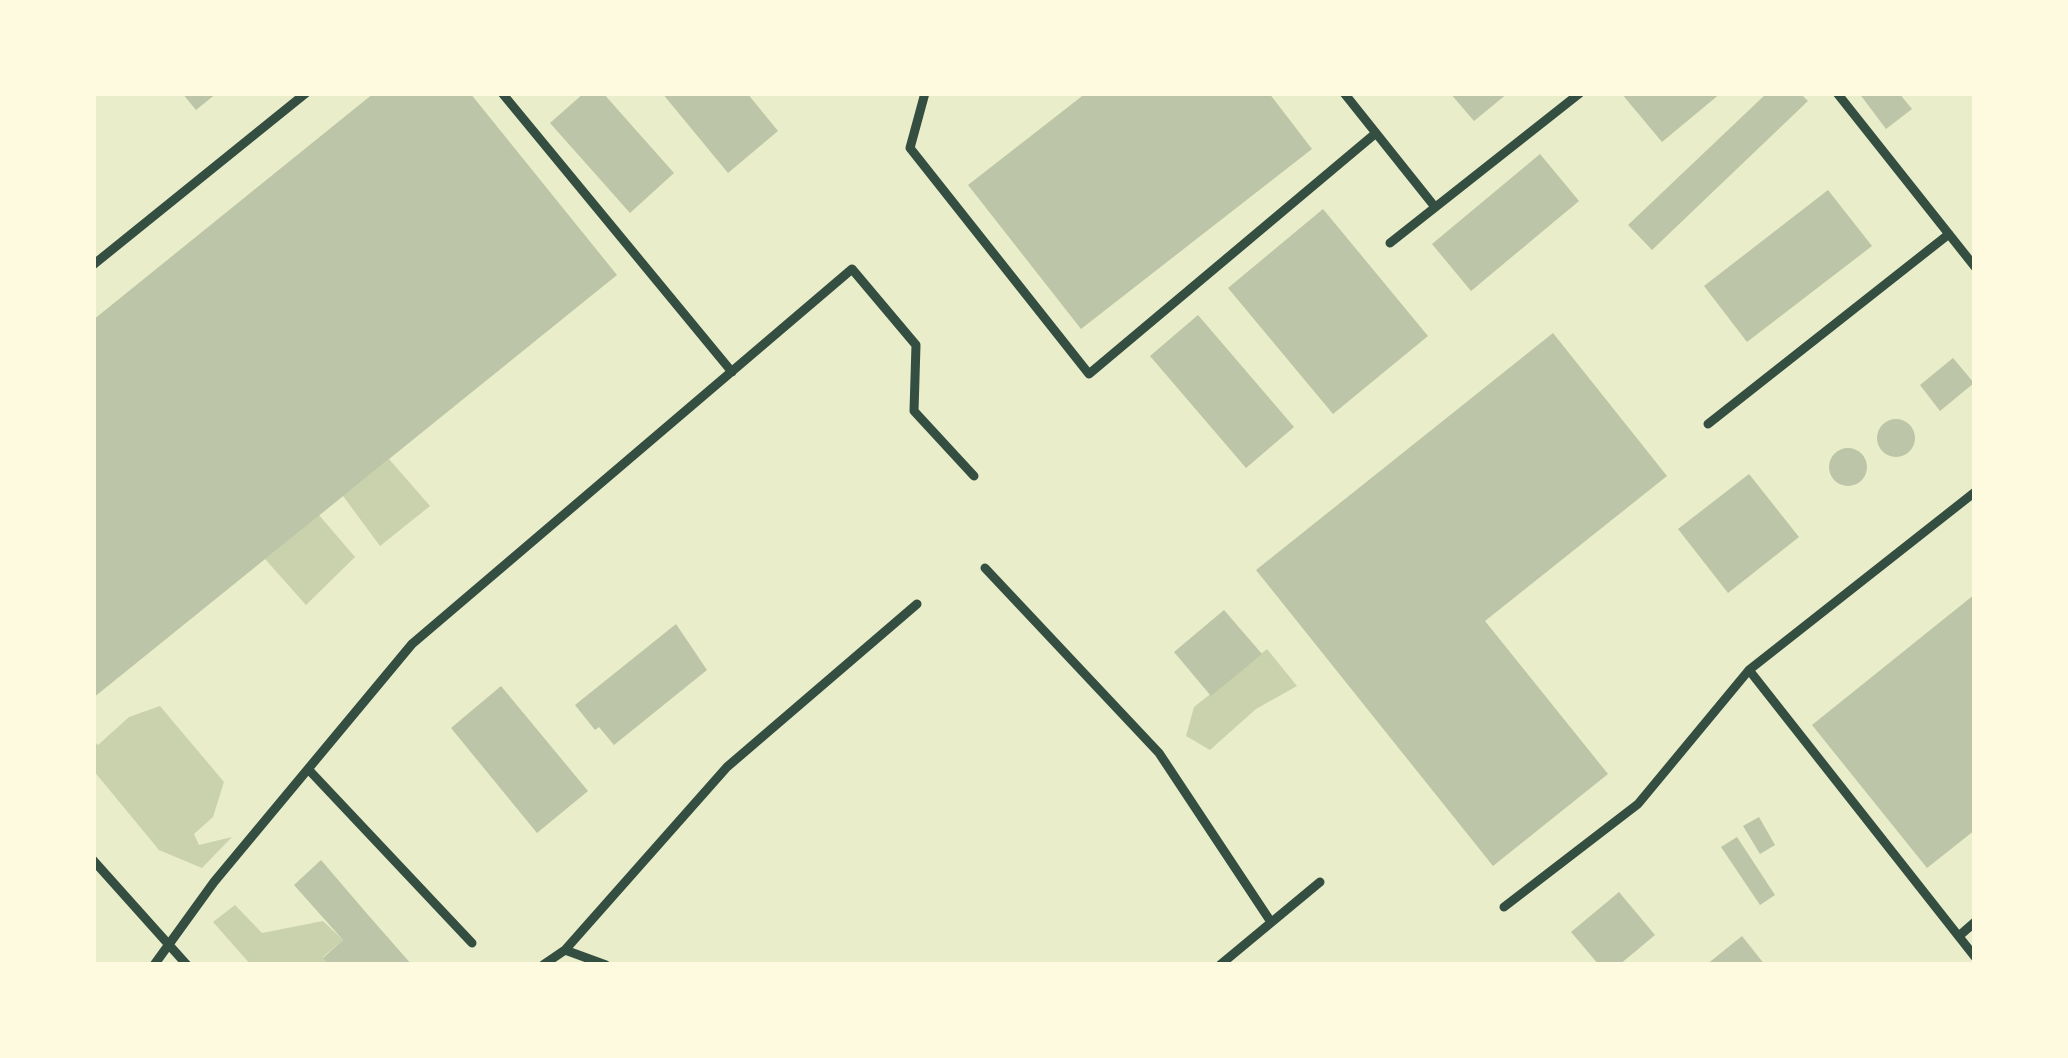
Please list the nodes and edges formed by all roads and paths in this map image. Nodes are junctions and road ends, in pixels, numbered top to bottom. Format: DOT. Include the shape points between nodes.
graph roads {
  1 [pos="306,93"];
  2 [pos="502,93"];
  3 [pos="925,93"];
  4 [pos="1344,93"];
  5 [pos="1580,93"];
  6 [pos="1837,93"];
  7 [pos="1376,133"];
  8 [pos="1436,207"];
  9 [pos="1949,234"];
  10 [pos="1390,243"];
  11 [pos="93,266"];
  12 [pos="1975,268"];
  13 [pos="732,372"];
  14 [pos="1708,424"];
  15 [pos="974,476"];
  16 [pos="1975,492"];
  17 [pos="985,568"];
  18 [pos="917,604"];
  19 [pos="1749,670"];
  20 [pos="308,769"];
  21 [pos="93,860"];
  22 [pos="1320,882"];
  23 [pos="1504,907"];
  24 [pos="1271,922"];
  25 [pos="1975,922"];
  26 [pos="1959,936"];
  27 [pos="472,943"];
  28 [pos="169,945"];
  29 [pos="565,950"];
  30 [pos="1975,957"];
  31 [pos="154,965"];
  32 [pos="187,965"];
  33 [pos="543,965"];
  34 [pos="606,965"];
  35 [pos="1220,965"];
  1 -- 11 [label="lane"];
  2 -- 13 [label="lane"];
  3 -- 7 [label="lane" via="910,148 1089,374"];
  4 -- 7 [label="lane"];
  5 -- 8 [label="lane"];
  6 -- 9 [label="lane"];
  7 -- 8 [label="lane"];
  8 -- 10 [label="lane"];
  9 -- 12 [label="lane"];
  9 -- 14 [label="lane"];
  13 -- 15 [label="lane" via="852,269 916,345 914,411"];
  13 -- 20 [label="lane" via="412,644"];
  16 -- 19 [label="lane"];
  17 -- 24 [label="lane" via="1159,752"];
  18 -- 29 [label="lane" via="727,767"];
  19 -- 23 [label="lane" via="1638,804"];
  19 -- 26 [label="lane"];
  20 -- 27 [label="lane"];
  20 -- 28 [label="lane"];
  21 -- 28 [label="lane"];
  22 -- 24 [label="lane"];
  24 -- 35 [label="lane"];
  25 -- 26 [label="lane"];
  26 -- 30 [label="lane"];
  28 -- 31 [label="lane"];
  28 -- 32 [label="lane"];
  29 -- 33 [label="lane"];
  29 -- 34 [label="lane"];
}
